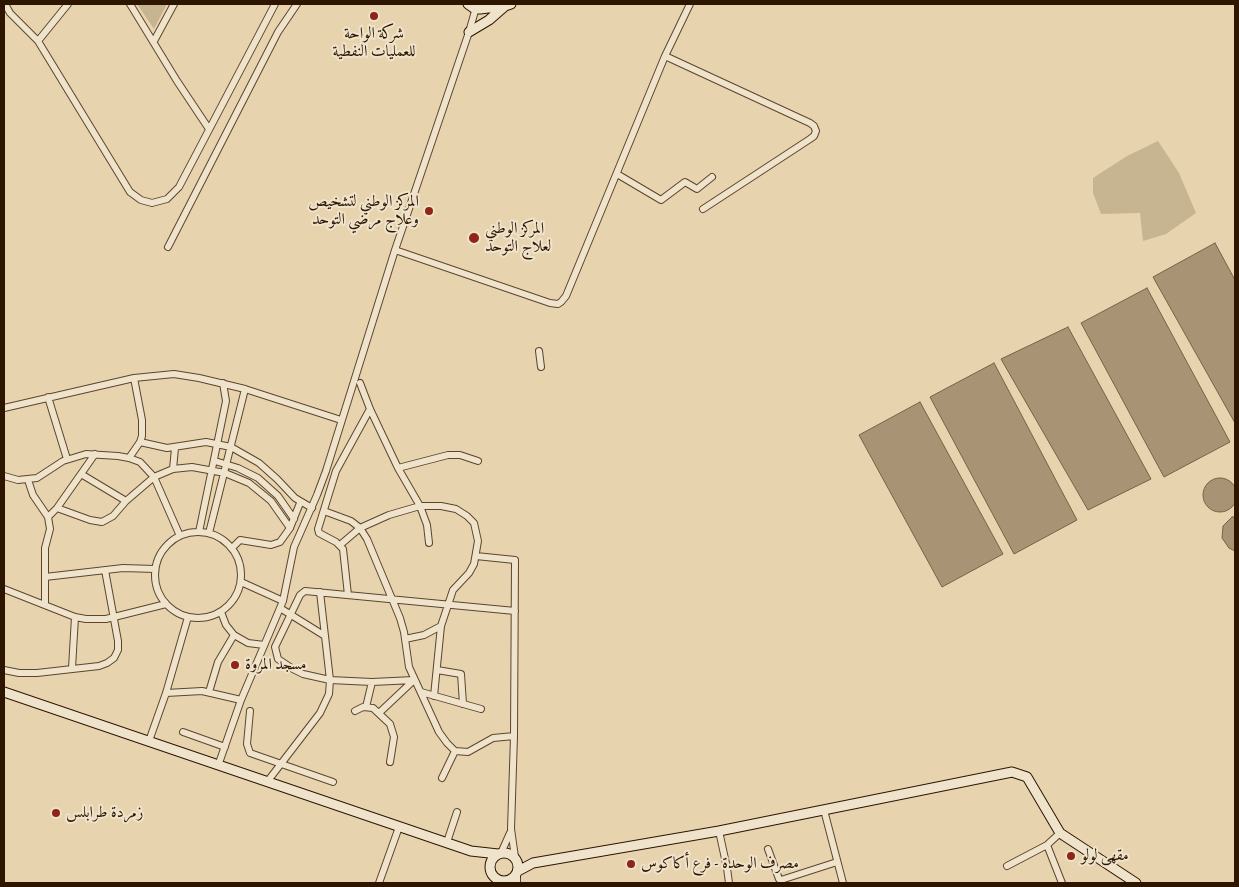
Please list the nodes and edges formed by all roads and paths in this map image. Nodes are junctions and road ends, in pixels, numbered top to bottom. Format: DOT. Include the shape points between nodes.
graph roads {
  1 [pos="5,4"];
  2 [pos="68,4"];
  3 [pos="130,4"];
  4 [pos="174,4"];
  5 [pos="275,4"];
  6 [pos="297,4"];
  7 [pos="690,4"];
  8 [pos="508,5"];
  9 [pos="478,6"];
  10 [pos="468,32"];
  11 [pos="38,41"];
  12 [pos="154,42"];
  13 [pos="666,56"];
  14 [pos="209,129"];
  15 [pos="617,174"];
  16 [pos="712,177"];
  17 [pos="703,209"];
  18 [pos="168,247"];
  19 [pos="395,250"];
  20 [pos="539,351"];
  21 [pos="541,367"];
  22 [pos="134,378"];
  23 [pos="222,383"];
  24 [pos="360,383"];
  25 [pos="245,389"];
  26 [pos="48,397"];
  27 [pos="4,408"];
  28 [pos="370,409"];
  29 [pos="341,420"];
  30 [pos="140,442"];
  31 [pos="218,444"];
  32 [pos="231,447"];
  33 [pos="174,448"];
  34 [pos="95,454"];
  35 [pos="129,458"];
  36 [pos="67,459"];
  37 [pos="215,461"];
  38 [pos="478,461"];
  39 [pos="227,464"];
  40 [pos="398,468"];
  41 [pos="174,469"];
  42 [pos="213,469"];
  43 [pos="225,472"];
  44 [pos="81,474"];
  45 [pos="4,476"];
  46 [pos="154,477"];
  47 [pos="28,480"];
  48 [pos="278,496"];
  49 [pos="126,501"];
  50 [pos="272,501"];
  51 [pos="300,502"];
  52 [pos="420,506"];
  53 [pos="57,508"];
  54 [pos="312,508"];
  55 [pos="324,511"];
  56 [pos="48,517"];
  57 [pos="294,519"];
  58 [pos="290,528"];
  59 [pos="360,528"];
  60 [pos="199,532"];
  61 [pos="209,534"];
  62 [pos="180,536"];
  63 [pos="429,543"];
  64 [pos="340,545"];
  65 [pos="232,548"];
  66 [pos="476,556"];
  67 [pos="155,569"];
  68 [pos="104,570"];
  69 [pos="45,577"];
  70 [pos="241,582"];
  71 [pos="4,589"];
  72 [pos="320,592"];
  73 [pos="348,594"];
  74 [pos="393,599"];
  75 [pos="166,604"];
  76 [pos="447,604"];
  77 [pos="45,605"];
  78 [pos="282,605"];
  79 [pos="515,611"];
  80 [pos="221,612"];
  81 [pos="290,614"];
  82 [pos="188,617"];
  83 [pos="75,618"];
  84 [pos="113,618"];
  85 [pos="441,626"];
  86 [pos="234,635"];
  87 [pos="325,636"];
  88 [pos="405,639"];
  89 [pos="264,645"];
  90 [pos="72,668"];
  91 [pos="4,670"];
  92 [pos="437,670"];
  93 [pos="330,680"];
  94 [pos="414,680"];
  95 [pos="372,682"];
  96 [pos="4,692"];
  97 [pos="209,692"];
  98 [pos="421,692"];
  99 [pos="166,693"];
  100 [pos="434,696"];
  101 [pos="242,700"];
  102 [pos="463,704"];
  103 [pos="366,707"];
  104 [pos="481,709"];
  105 [pos="250,711"];
  106 [pos="355,711"];
  107 [pos="379,713"];
  108 [pos="182,732"];
  109 [pos="514,736"];
  110 [pos="149,741"];
  111 [pos="225,747"];
  112 [pos="455,751"];
  113 [pos="390,762"];
  114 [pos="281,763"];
  115 [pos="218,766"];
  116 [pos="442,778"];
  117 [pos="267,782"];
  118 [pos="333,782"];
  119 [pos="824,810"];
  120 [pos="457,812"];
  121 [pos="400,827"];
  122 [pos="512,829"];
  123 [pos="719,831"];
  124 [pos="1060,834"];
  125 [pos="446,842"];
  126 [pos="1047,844"];
  127 [pos="768,850"];
  128 [pos="471,851"];
  129 [pos="500,853"];
  130 [pos="516,859"];
  131 [pos="837,862"];
  132 [pos="533,863"];
  133 [pos="1007,866"];
  134 [pos="518,872"];
  135 [pos="495,878"];
  136 [pos="379,883"];
  137 [pos="517,883"];
  138 [pos="729,883"];
  139 [pos="843,883"];
  140 [pos="1062,883"];
  141 [pos="1136,883"];
  1 -- 11 [label="street"];
  2 -- 11 [label="street"];
  3 -- 12 [label="street"];
  4 -- 12 [label="street"];
  5 -- 14 [label="street"];
  6 -- 18 [label="street" via="278,32"];
  7 -- 13 [label="street"];
  8 -- 9 [label="main road"];
  8 -- 10 [label="main road"];
  9 -- 10 [label="street"];
  10 -- 19 [label="street"];
  11 -- 14 [label="street" via="130,192 141,200 152,203 171,196 179,187"];
  12 -- 14 [label="street"];
  13 -- 15 [label="street"];
  13 -- 17 [label="street" via="810,123 816,131 810,139"];
  15 -- 16 [label="street" via="662,200 685,182 695,190"];
  15 -- 19 [label="street" via="566,296 558,304"];
  19 -- 29 [label="street"];
  20 -- 21 [label="street"];
  22 -- 23 [label="street" via="174,374"];
  22 -- 26 [label="street"];
  22 -- 30 [label="street" via="142,420"];
  23 -- 25 [label="street"];
  23 -- 31 [label="street" via="226,401"];
  24 -- 28 [label="street"];
  25 -- 29 [label="street"];
  25 -- 32 [label="street"];
  26 -- 27 [label="street"];
  26 -- 36 [label="street"];
  28 -- 40 [label="street"];
  28 -- 55 [label="street" via="336,471"];
  29 -- 54 [label="street"];
  30 -- 33 [label="street"];
  30 -- 35 [label="street"];
  31 -- 32 [label="street"];
  31 -- 33 [label="street" via="198,443"];
  31 -- 37 [label="street"];
  32 -- 39 [label="street"];
  32 -- 51 [label="street" via="259,463"];
  33 -- 41 [label="street"];
  34 -- 35 [label="street"];
  34 -- 36 [label="street"];
  34 -- 44 [label="street"];
  35 -- 46 [label="street" via="140,462"];
  36 -- 47 [label="street" via="45,474"];
  37 -- 39 [label="street"];
  37 -- 42 [label="street"];
  38 -- 40 [label="street" via="460,454 448,455"];
  39 -- 43 [label="street"];
  39 -- 48 [label="street" via="258,478"];
  40 -- 52 [label="street"];
  41 -- 42 [label="street"];
  41 -- 46 [label="street"];
  42 -- 43 [label="street"];
  42 -- 60 [label="street"];
  43 -- 50 [label="street" via="249,483"];
  43 -- 61 [label="street"];
  44 -- 49 [label="street"];
  44 -- 53 [label="street"];
  45 -- 47 [label="street"];
  46 -- 49 [label="street"];
  46 -- 62 [label="street"];
  47 -- 56 [label="street"];
  48 -- 50 [label="street"];
  48 -- 57 [label="street"];
  49 -- 53 [label="street" via="113,516 102,522"];
  50 -- 58 [label="street"];
  51 -- 54 [label="street"];
  51 -- 57 [label="street"];
  52 -- 59 [label="street"];
  52 -- 63 [label="street"];
  52 -- 66 [label="street" via="442,506 467,516 477,531"];
  53 -- 56 [label="street"];
  54 -- 78 [label="street" via="294,547"];
  55 -- 59 [label="street"];
  55 -- 64 [label="street" via="318,531"];
  56 -- 69 [label="street" via="50,529 45,548"];
  57 -- 58 [label="street"];
  58 -- 65 [label="street" via="275,544 243,540"];
  59 -- 64 [label="street"];
  59 -- 74 [label="street"];
  60 -- 61 [label="street"];
  60 -- 62 [label="street"];
  61 -- 65 [label="street"];
  62 -- 67 [label="street" via="161,553"];
  64 -- 73 [label="street" via="344,553"];
  65 -- 70 [label="street" via="239,561"];
  66 -- 76 [label="street" via="472,569 455,586"];
  66 -- 79 [label="street" via="515,560"];
  67 -- 68 [label="street"];
  67 -- 75 [label="street" via="157,588"];
  68 -- 69 [label="street"];
  68 -- 84 [label="street"];
  69 -- 77 [label="street"];
  70 -- 78 [label="street"];
  70 -- 80 [label="street" via="234,599"];
  71 -- 77 [label="street"];
  72 -- 73 [label="street"];
  72 -- 81 [label="street" via="302,592"];
  72 -- 87 [label="street"];
  73 -- 74 [label="street"];
  74 -- 76 [label="street"];
  74 -- 88 [label="street"];
  75 -- 82 [label="street"];
  75 -- 84 [label="street"];
  76 -- 79 [label="street"];
  76 -- 85 [label="street"];
  77 -- 83 [label="street"];
  78 -- 81 [label="street"];
  78 -- 89 [label="street"];
  79 -- 109 [label="street"];
  80 -- 82 [label="street" via="205,618"];
  80 -- 86 [label="street"];
  81 -- 87 [label="street"];
  81 -- 93 [label="street" via="275,647 278,659 300,673"];
  82 -- 99 [label="street"];
  83 -- 84 [label="street"];
  83 -- 90 [label="street"];
  84 -- 90 [label="street" via="118,642 114,658 99,666"];
  85 -- 88 [label="street" via="424,635"];
  85 -- 92 [label="street"];
  86 -- 89 [label="street" via="248,643"];
  86 -- 97 [label="street" via="218,662"];
  87 -- 93 [label="street"];
  88 -- 94 [label="street"];
  89 -- 101 [label="street"];
  90 -- 91 [label="street" via="28,674"];
  92 -- 100 [label="street"];
  92 -- 102 [label="street" via="461,674"];
  93 -- 95 [label="street"];
  93 -- 114 [label="street" via="329,694 320,713"];
  94 -- 95 [label="street"];
  94 -- 98 [label="street"];
  94 -- 107 [label="street"];
  95 -- 103 [label="street"];
  96 -- 110 [label="main road"];
  97 -- 99 [label="street"];
  97 -- 101 [label="street"];
  98 -- 100 [label="street"];
  98 -- 112 [label="street" via="439,732"];
  99 -- 110 [label="street"];
  100 -- 102 [label="street"];
  101 -- 111 [label="street"];
  102 -- 104 [label="street"];
  103 -- 106 [label="street"];
  103 -- 107 [label="street"];
  105 -- 114 [label="street" via="248,750"];
  107 -- 113 [label="street" via="394,731"];
  108 -- 111 [label="street"];
  109 -- 112 [label="street" via="492,738 468,752"];
  109 -- 122 [label="street"];
  110 -- 115 [label="main road"];
  111 -- 115 [label="street"];
  112 -- 116 [label="street"];
  114 -- 117 [label="street"];
  114 -- 118 [label="street"];
  115 -- 117 [label="main road"];
  117 -- 121 [label="main road"];
  119 -- 123 [label="main road"];
  119 -- 124 [label="main road" via="1012,772 1027,776"];
  119 -- 131 [label="street"];
  120 -- 125 [label="street"];
  121 -- 125 [label="main road"];
  121 -- 136 [label="street"];
  122 -- 129 [label="street"];
  122 -- 130 [label="street"];
  123 -- 132 [label="main road"];
  123 -- 138 [label="street"];
  124 -- 126 [label="street"];
  124 -- 141 [label="main road"];
  125 -- 128 [label="main road"];
  126 -- 133 [label="street"];
  126 -- 140 [label="street"];
  127 -- 131 [label="street" via="781,880"];
  128 -- 129 [label="main road"];
  128 -- 135 [label="main road"];
  129 -- 130 [label="main road" via="508,853"];
  129 -- 135 [label="main road" via="491,861"];
  130 -- 132 [label="main road"];
  130 -- 134 [label="main road"];
  131 -- 139 [label="street"];
  132 -- 134 [label="main road"];
  134 -- 135 [label="main road" via="508,881"];
  134 -- 137 [label="street"];
}
